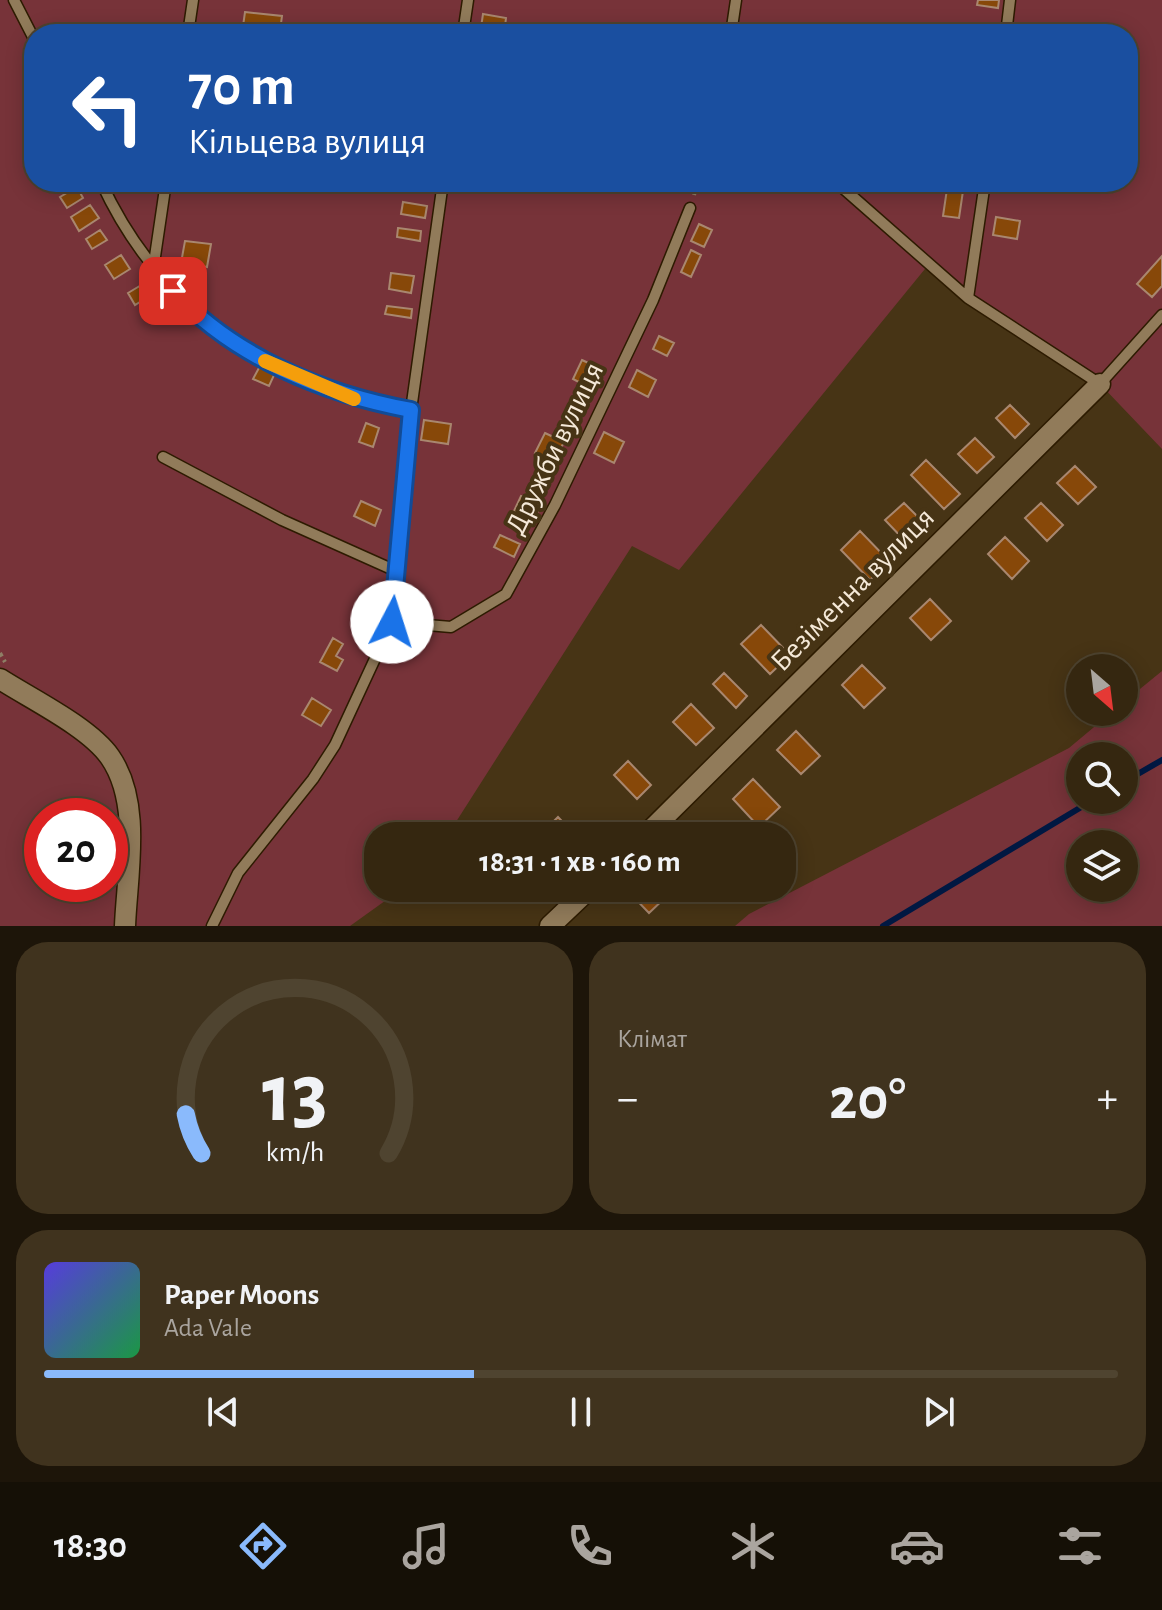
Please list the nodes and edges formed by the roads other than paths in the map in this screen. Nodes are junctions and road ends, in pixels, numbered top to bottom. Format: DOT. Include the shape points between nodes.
graph roads {
  1 [pos="14,0"];
  2 [pos="193,0"];
  3 [pos="468,0"];
  4 [pos="736,0"];
  5 [pos="1010,0"];
  6 [pos="26,24"];
  7 [pos="189,24"];
  8 [pos="464,24"];
  9 [pos="732,24"];
  10 [pos="1007,24"];
  11 [pos="106,192"];
  12 [pos="165,192"];
  13 [pos="442,192"];
  14 [pos="847,192"];
  15 [pos="984,192"];
  16 [pos="690,208"];
  17 [pos="153,270"];
  18 [pos="968,298"];
  19 [pos="1162,315"];
  20 [pos="1100,384"];
  21 [pos="411,410"];
  22 [pos="163,457"];
  23 [pos="396,571"];
  24 [pos="392,622"];
  25 [pos="0,679"];
  26 [pos="659,822"];
  27 [pos="575,902"];
  28 [pos="125,926"];
  29 [pos="212,926"];
  30 [pos="550,926"];
  1 -- 6 [label="lane"];
  2 -- 7 [label="lane"];
  3 -- 8 [label="lane"];
  4 -- 9 [label="lane"];
  5 -- 10 [label="lane"];
  11 -- 17 [label="lane"];
  12 -- 17 [label="lane"];
  13 -- 21 [label="lane"];
  14 -- 18 [label="lane"];
  15 -- 18 [label="lane"];
  16 -- 24 [label="lane, Дружби вулиця" via="647,314 506,594 451,627"];
  17 -- 21 [label="lane" via="193,312 263,359 354,399"];
  18 -- 20 [label="lane"];
  19 -- 20 [label="lane"];
  20 -- 26 [label="street, Безіменна вулиця"];
  21 -- 23 [label="lane"];
  22 -- 23 [label="lane" via="282,520"];
  23 -- 24 [label="lane"];
  24 -- 29 [label="lane" via="335,745 238,873"];
  25 -- 28 [label="street" via="94,741 119,773 129,814"];
  27 -- 30 [label="street"];
}
